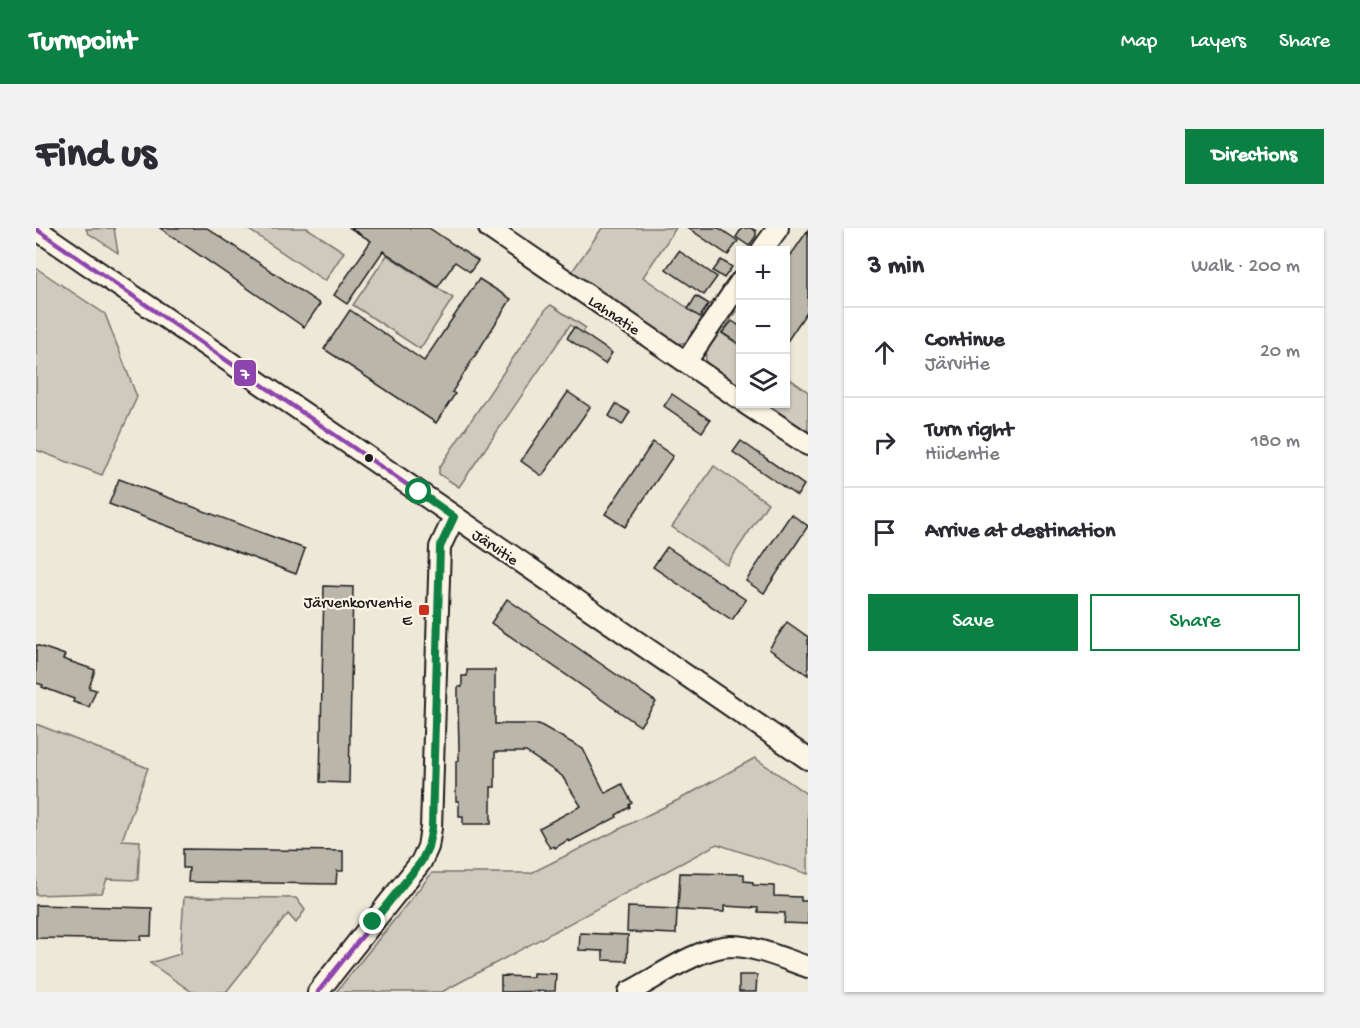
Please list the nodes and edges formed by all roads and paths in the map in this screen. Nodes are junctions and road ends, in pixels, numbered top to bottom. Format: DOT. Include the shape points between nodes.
graph roads {
  1 [pos="489,228"];
  2 [pos="778,228"];
  3 [pos="49,232"];
  4 [pos="765,246"];
  5 [pos="736,289"];
  6 [pos="686,362"];
  7 [pos="736,396"];
  8 [pos="752,408"];
  9 [pos="808,446"];
  10 [pos="454,517"];
  11 [pos="808,759"];
  12 [pos="808,967"];
  13 [pos="318,992"];
  14 [pos="629,992"];
  1 -- 6 [label="street, Lahnatie"];
  2 -- 4 [label="street"];
  3 -- 10 [label="street, Järvitie"];
  5 -- 6 [label="street"];
  6 -- 7 [label="street, Lahnatie"];
  8 -- 9 [label="street"];
  10 -- 11 [label="street, Järvitie"];
  10 -- 13 [label="street" via="440,547 434,780 428,847 421,862"];
  12 -- 14 [label="street" via="753,950 724,947 707,950"];
}
